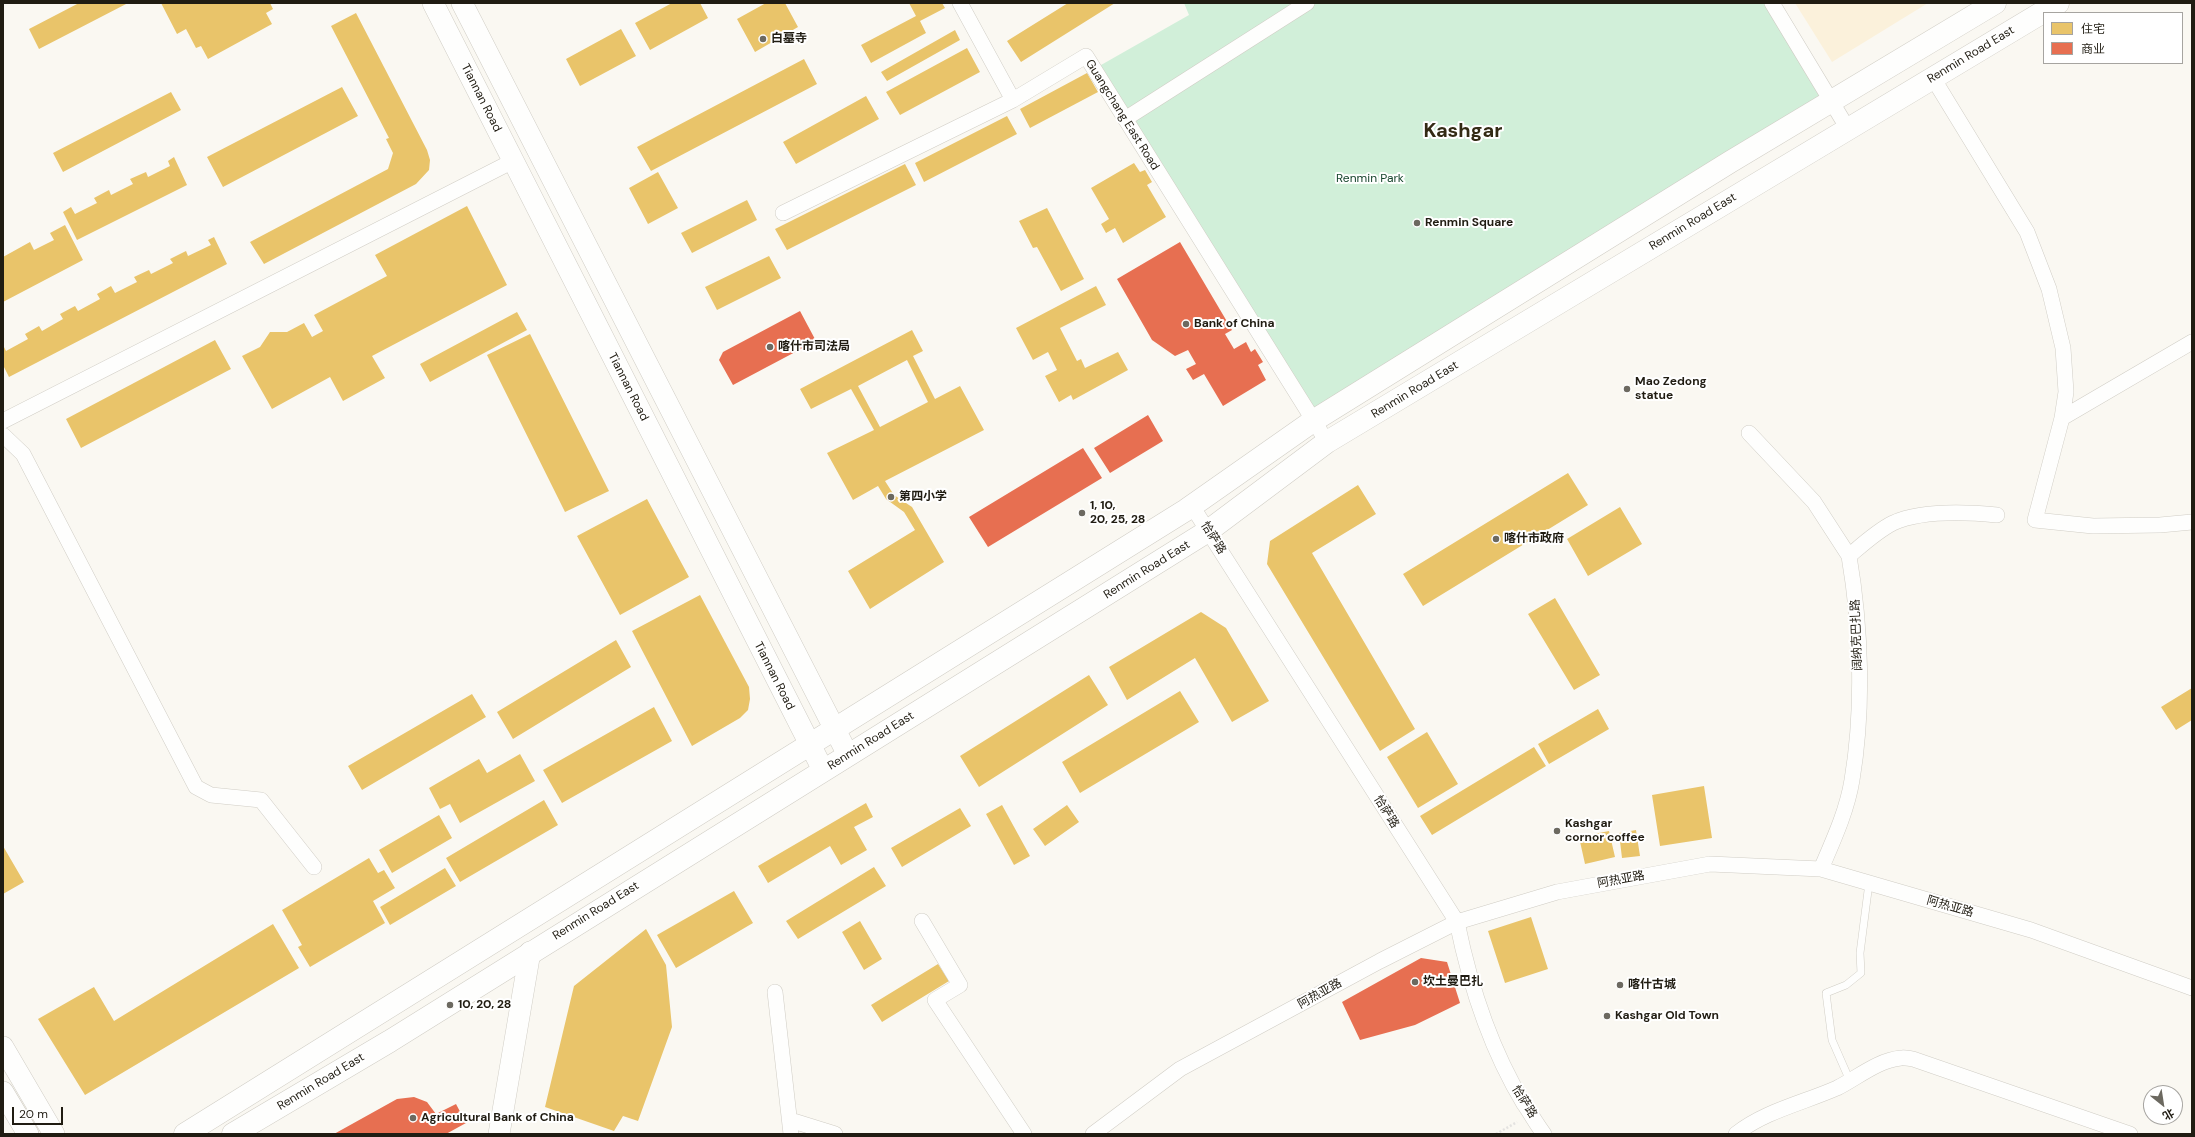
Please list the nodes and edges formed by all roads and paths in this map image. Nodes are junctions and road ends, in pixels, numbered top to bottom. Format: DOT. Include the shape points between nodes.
graph roads {
  1 [pos="433,3"];
  2 [pos="462,3"];
  3 [pos="960,3"];
  4 [pos="1306,3"];
  5 [pos="1772,3"];
  6 [pos="1995,3"];
  7 [pos="2058,3"];
  8 [pos="1933,78"];
  9 [pos="1014,100"];
  10 [pos="1832,101"];
  11 [pos="1125,119"];
  12 [pos="1848,129"];
  13 [pos="513,161"];
  14 [pos="783,213"];
  15 [pos="2192,342"];
  16 [pos="2062,418"];
  17 [pos="3,421"];
  18 [pos="1313,421"];
  19 [pos="1749,433"];
  20 [pos="3,435"];
  21 [pos="1327,442"];
  22 [pos="1192,506"];
  23 [pos="1997,516"];
  24 [pos="2192,522"];
  25 [pos="1208,531"];
  26 [pos="1849,556"];
  27 [pos="834,730"];
  28 [pos="810,746"];
  29 [pos="848,755"];
  30 [pos="823,770"];
  31 [pos="314,867"];
  32 [pos="1821,869"];
  33 [pos="1869,883"];
  34 [pos="922,921"];
  35 [pos="1457,922"];
  36 [pos="530,952"];
  37 [pos="2192,988"];
  38 [pos="775,992"];
  39 [pos="3,1047"];
  40 [pos="1850,1081"];
  41 [pos="3,1092"];
  42 [pos="1531,1115"];
  43 [pos="791,1127"];
  44 [pos="28,1134"];
  45 [pos="54,1134"];
  46 [pos="185,1134"];
  47 [pos="233,1134"];
  48 [pos="499,1134"];
  49 [pos="835,1134"];
  50 [pos="1024,1134"];
  51 [pos="1093,1134"];
  52 [pos="1496,1134"];
  53 [pos="1544,1134"];
  54 [pos="1736,1134"];
  55 [pos="2130,1134"];
  1 -- 13 [label="street, Tiannan Road"];
  2 -- 27 [label="street"];
  3 -- 9 [label="street"];
  4 -- 11 [label="street"];
  5 -- 10 [label="street"];
  6 -- 10 [label="main road"];
  7 -- 8 [label="main road, Renmin Road East"];
  8 -- 12 [label="main road, Renmin Road East"];
  8 -- 16 [label="street" via="2027,232 2049,289 2063,348 2066,392"];
  9 -- 11 [label="street, Guangchang East Road" via="1086,56"];
  9 -- 14 [label="street, Guangchang East Road"];
  10 -- 12 [label="street"];
  10 -- 18 [label="main road"];
  11 -- 18 [label="street, Guangchang East Road"];
  12 -- 21 [label="main road, Renmin Road East"];
  13 -- 17 [label="street"];
  13 -- 28 [label="street, Tiannan Road"];
  15 -- 16 [label="street"];
  16 -- 24 [label="street" via="2035,520 2093,526"];
  18 -- 21 [label="street, Guangchang East Road"];
  18 -- 22 [label="main road"];
  19 -- 26 [label="street" via="1814,502"];
  20 -- 31 [label="street" via="23,454 196,787 211,795 260,800"];
  21 -- 25 [label="main road, Renmin Road East"];
  22 -- 25 [label="street, 恰萨路"];
  22 -- 27 [label="main road"];
  23 -- 26 [label="street" via="1970,513 1924,516 1894,523 1871,537"];
  25 -- 29 [label="main road, Renmin Road East"];
  25 -- 35 [label="street, 恰萨路"];
  26 -- 32 [label="street, 阔纳克巴扎路" via="1855,594 1860,707 1852,781 1838,827"];
  27 -- 28 [label="main road"];
  27 -- 29 [label="street"];
  28 -- 30 [label="street, Tiannan Road"];
  28 -- 46 [label="main road"];
  29 -- 30 [label="main road, Renmin Road East"];
  30 -- 36 [label="main road, Renmin Road East"];
  32 -- 33 [label="street, 阿热亚路"];
  32 -- 35 [label="street, 阿热亚路" via="1710,864 1557,892"];
  33 -- 37 [label="street, 阿热亚路" via="2031,930"];
  33 -- 40 [label="lane" via="1860,953 1861,973 1846,985 1826,993 1832,1040"];
  34 -- 50 [label="street" via="960,985 935,1000"];
  35 -- 42 [label="street, 恰萨路" via="1481,1014 1508,1077"];
  35 -- 51 [label="street, 阿热亚路" via="1180,1069"];
  36 -- 47 [label="main road, Renmin Road East" via="390,1041"];
  36 -- 48 [label="street"];
  38 -- 43 [label="street"];
  39 -- 45 [label="street"];
  40 -- 54 [label="street" via="1773,1113"];
  40 -- 55 [label="street" via="1880,1065 1901,1058 1913,1059"];
  41 -- 44 [label="street"];
  42 -- 52 [label="path"];
  42 -- 53 [label="street, 恰萨路"];
  43 -- 49 [label="street"];
}
